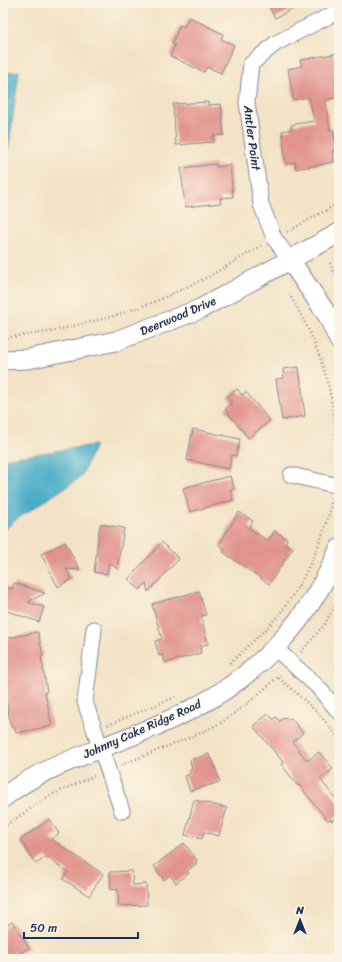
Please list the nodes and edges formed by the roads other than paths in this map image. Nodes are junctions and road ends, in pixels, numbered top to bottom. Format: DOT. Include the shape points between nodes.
graph roads {
  1 [pos="339,11"];
  2 [pos="339,232"];
  3 [pos="290,260"];
  4 [pos="339,340"];
  5 [pos="3,360"];
  6 [pos="291,475"];
  7 [pos="337,485"];
  8 [pos="339,549"];
  9 [pos="94,629"];
  10 [pos="275,648"];
  11 [pos="339,712"];
  12 [pos="101,748"];
  13 [pos="3,798"];
  14 [pos="122,811"];
  1 -- 3 [label="street, Antler Point" via="276,43 251,64 247,102 261,204 274,238"];
  2 -- 3 [label="street, Deerwood Drive"];
  3 -- 4 [label="street" via="328,316"];
  3 -- 5 [label="street, Deerwood Drive" via="200,309 116,341 28,359"];
  6 -- 7 [label="street"];
  8 -- 10 [label="street, Johnny Cake Ridge Road" via="315,595"];
  9 -- 12 [label="street" via="85,702"];
  10 -- 11 [label="street" via="317,686"];
  10 -- 12 [label="street, Johnny Cake Ridge Road" via="239,680 216,696 168,721"];
  12 -- 13 [label="street, Johnny Cake Ridge Road" via="53,768"];
  12 -- 14 [label="street"];
}
